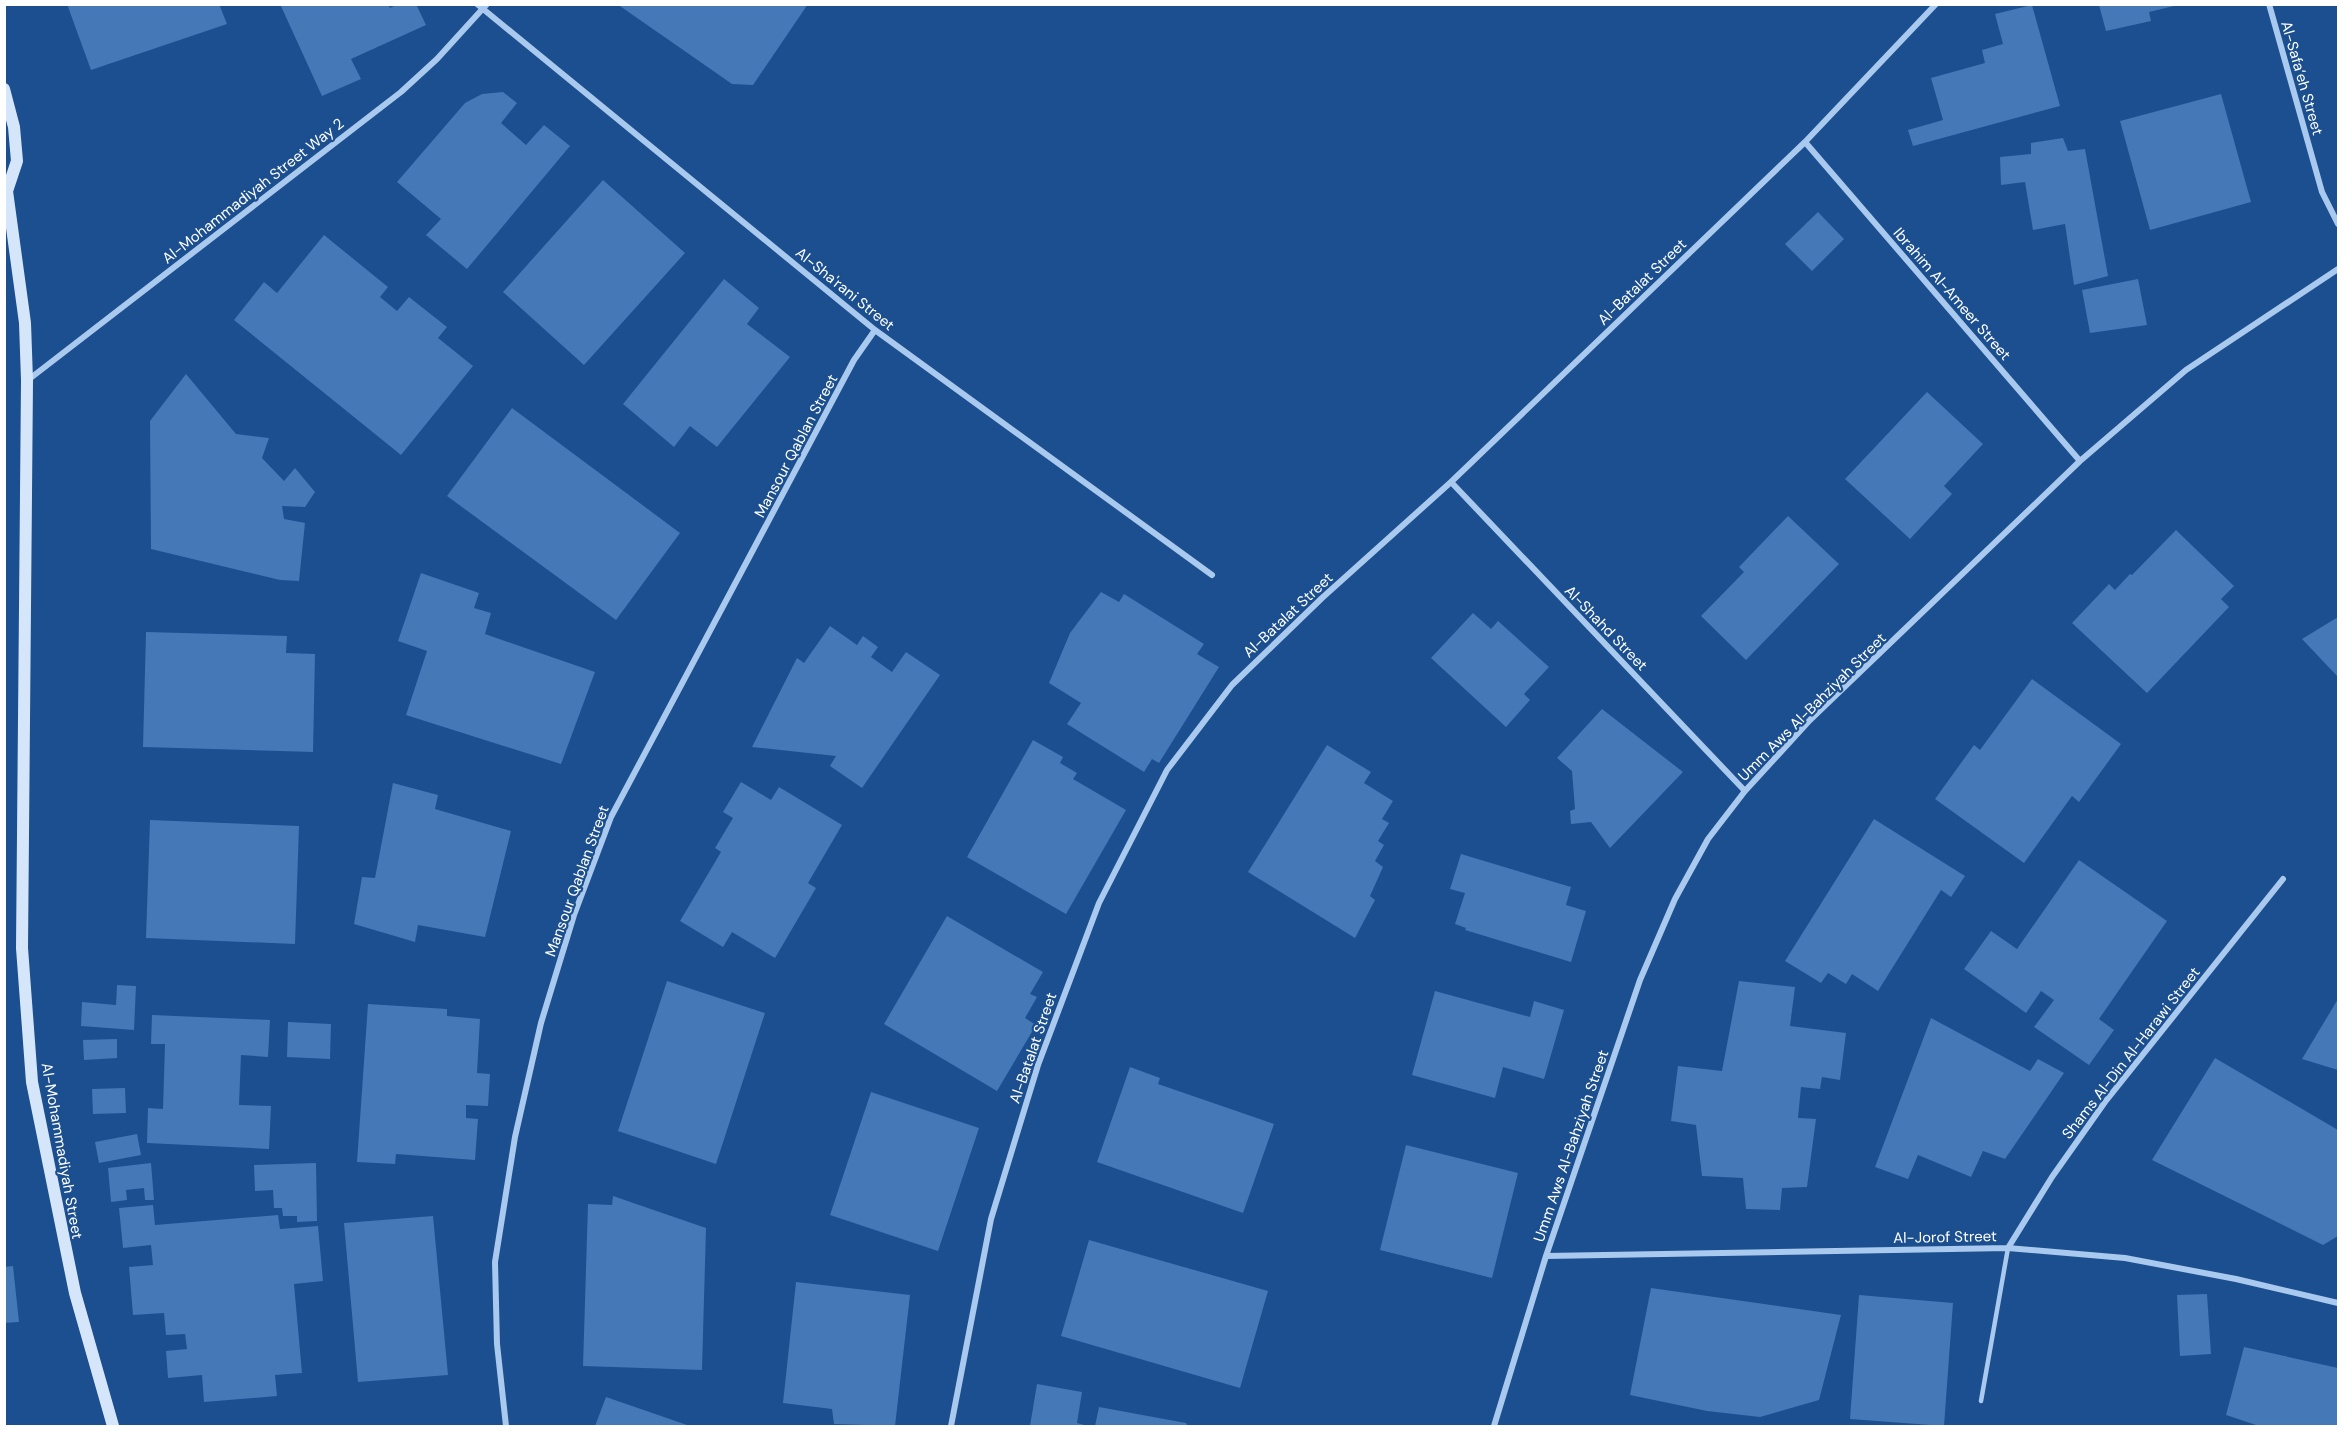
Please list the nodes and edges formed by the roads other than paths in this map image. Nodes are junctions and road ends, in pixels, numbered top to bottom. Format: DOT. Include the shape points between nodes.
graph roads {
  1 [pos="477,4"];
  2 [pos="1936,4"];
  3 [pos="2269,4"];
  4 [pos="485,7"];
  5 [pos="4,89"];
  6 [pos="1805,142"];
  7 [pos="6,190"];
  8 [pos="2338,224"];
  9 [pos="2338,269"];
  10 [pos="875,330"];
  11 [pos="27,380"];
  12 [pos="2080,460"];
  13 [pos="1451,482"];
  14 [pos="1212,575"];
  15 [pos="1745,791"];
  16 [pos="2283,879"];
  17 [pos="2008,1248"];
  18 [pos="1546,1256"];
  19 [pos="2338,1303"];
  20 [pos="1981,1401"];
  21 [pos="113,1426"];
  22 [pos="506,1426"];
  23 [pos="951,1426"];
  24 [pos="1494,1426"];
  1 -- 4 [label="street, Al-Sha'rani Street"];
  2 -- 6 [label="street, Al-Batalat Street"];
  3 -- 8 [label="street, Al-Safa‘eh Street" via="2322,192"];
  4 -- 10 [label="street, Al-Sha'rani Street"];
  4 -- 11 [label="street, Al-Mohammadiyah Street Way 2" via="401,92"];
  5 -- 7 [label="street, Al-Mohammadiyah Street" via="18,161"];
  6 -- 12 [label="street, Ibrahim Al-Ameer Street"];
  6 -- 13 [label="street, Al-Batalat Street"];
  7 -- 11 [label="street, Al-Mohammadiyah Street" via="25,323"];
  9 -- 12 [label="street, Umm Aws Al-Bahziyah Street" via="2186,370"];
  10 -- 14 [label="street, Al-Sha'rani Street"];
  10 -- 22 [label="street, Mansour Qablan Street" via="854,360 611,817 574,915 541,1023 515,1137 495,1262 497,1344"];
  11 -- 21 [label="street, Al-Mohammadiyah Street" via="22,948 32,1082 75,1293"];
  12 -- 15 [label="street, Umm Aws Al-Bahziyah Street" via="1810,720"];
  13 -- 15 [label="street, Al-Shahd Street"];
  13 -- 23 [label="street, Al-Batalat Street" via="1232,685 1167,770 1099,903 1038,1065 991,1219"];
  15 -- 18 [label="street, Umm Aws Al-Bahziyah Street" via="1708,839 1675,899 1640,980"];
  16 -- 17 [label="street, Shams Al-Din Al-Harawi Street" via="2105,1102"];
  17 -- 18 [label="street, Al-Jorof Street"];
  17 -- 19 [label="street, Al-Jorof Street" via="2125,1258"];
  17 -- 20 [label="lane"];
  18 -- 24 [label="street, Umm Aws Al-Bahziyah Street"];
}
